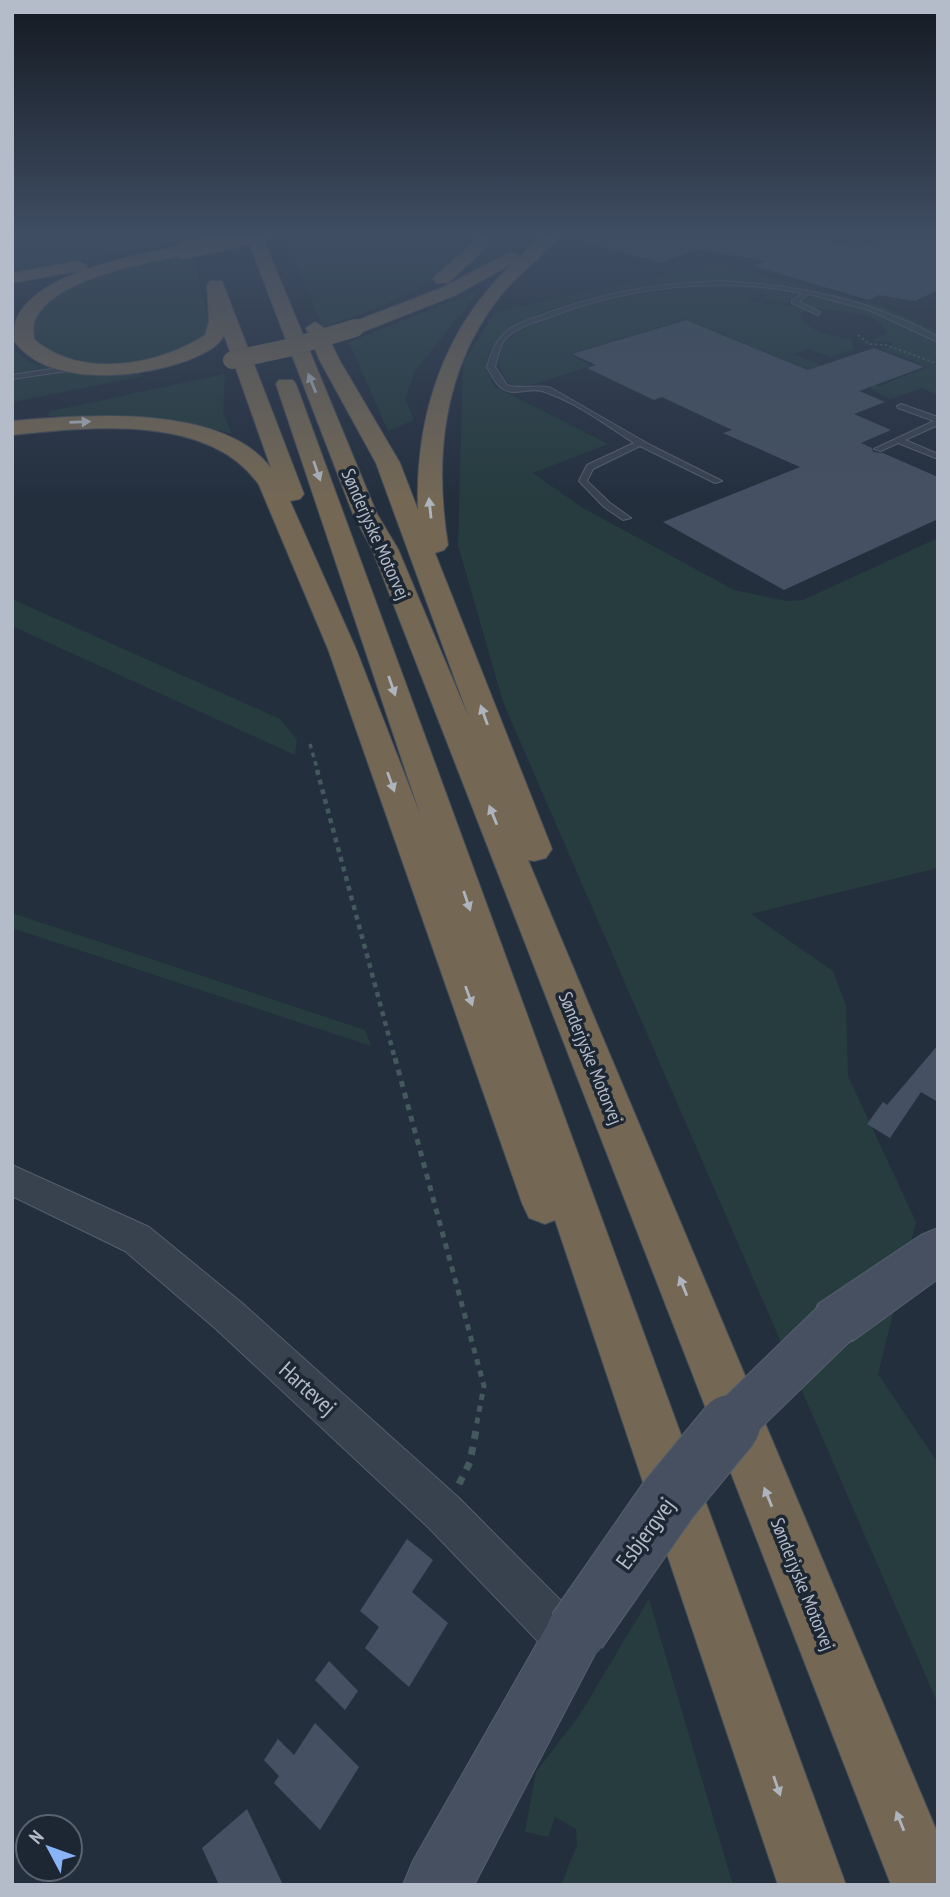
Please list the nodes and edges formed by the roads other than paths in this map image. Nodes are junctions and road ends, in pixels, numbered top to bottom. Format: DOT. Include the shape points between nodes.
graph roads {
  1 [pos="21,322"];
  2 [pos="216,322"];
  3 [pos="230,322"];
  4 [pos="291,322"];
  5 [pos="312,322"];
  6 [pos="362,322"];
  7 [pos="369,322"];
  8 [pos="473,322"];
  9 [pos="531,322"];
  10 [pos="900,322"];
  11 [pos="354,326"];
  12 [pos="269,337"];
  13 [pos="938,340"];
  14 [pos="78,366"];
  15 [pos="12,377"];
  16 [pos="100,390"];
  17 [pos="901,406"];
  18 [pos="938,421"];
  19 [pos="12,428"];
  20 [pos="898,440"];
  21 [pos="641,443"];
  22 [pos="878,449"];
  23 [pos="938,457"];
  24 [pos="718,481"];
  25 [pos="626,518"];
  26 [pos="451,623"];
  27 [pos="342,649"];
  28 [pos="601,1083"];
  29 [pos="12,1180"];
  30 [pos="938,1251"];
  31 [pos="573,1637"];
  32 [pos="760,1736"];
  33 [pos="437,1885"];
  34 [pos="812,1885"];
  35 [pos="925,1885"];
  1 -- 14 [label="highway" via="28,347 48,360"];
  2 -- 14 [label="highway" via="217,330 207,344 188,354 119,368"];
  3 -- 27 [label="highway" via="318,564"];
  28 -- 4 [label="highway, Sønderjyske Motorvej, one-way" via="385,550 365,514"];
  5 -- 26 [label="highway" via="388,463"];
  6 -- 11 [label="highway"];
  7 -- 11 [label="highway"];
  26 -- 8 [label="highway, one-way" via="433,537 429,463 438,397"];
  9 -- 21 [label="lane" via="502,338 491,367 497,382 514,391 545,388"];
  10 -- 13 [label="lane"];
  11 -- 16 [label="highway, bridge" via="292,347"];
  12 -- 32 [label="highway, Sønderjyske Motorvej, one-way"];
  14 -- 15 [label="lane"];
  17 -- 18 [label="lane"];
  18 -- 20 [label="lane"];
  19 -- 27 [label="highway, one-way" via="137,423 193,433 239,451 271,485"];
  20 -- 22 [label="lane"];
  20 -- 23 [label="lane"];
  21 -- 24 [label="lane"];
  21 -- 25 [label="lane" via="590,467 583,481"];
  28 -- 26 [label="highway, one-way" via="536,856"];
  27 -- 32 [label="highway, one-way" via="587,1317"];
  35 -- 28 [label="highway, Sønderjyske Motorvej, one-way"];
  29 -- 31 [label="street, Hartevej" via="137,1239 229,1316"];
  30 -- 31 [label="main road, Esbjergvej, bridge" via="836,1322 769,1384 701,1458"];
  31 -- 33 [label="main road, Esbjergvej"];
  32 -- 34 [label="highway, Sønderjyske Motorvej, one-way"];
}
